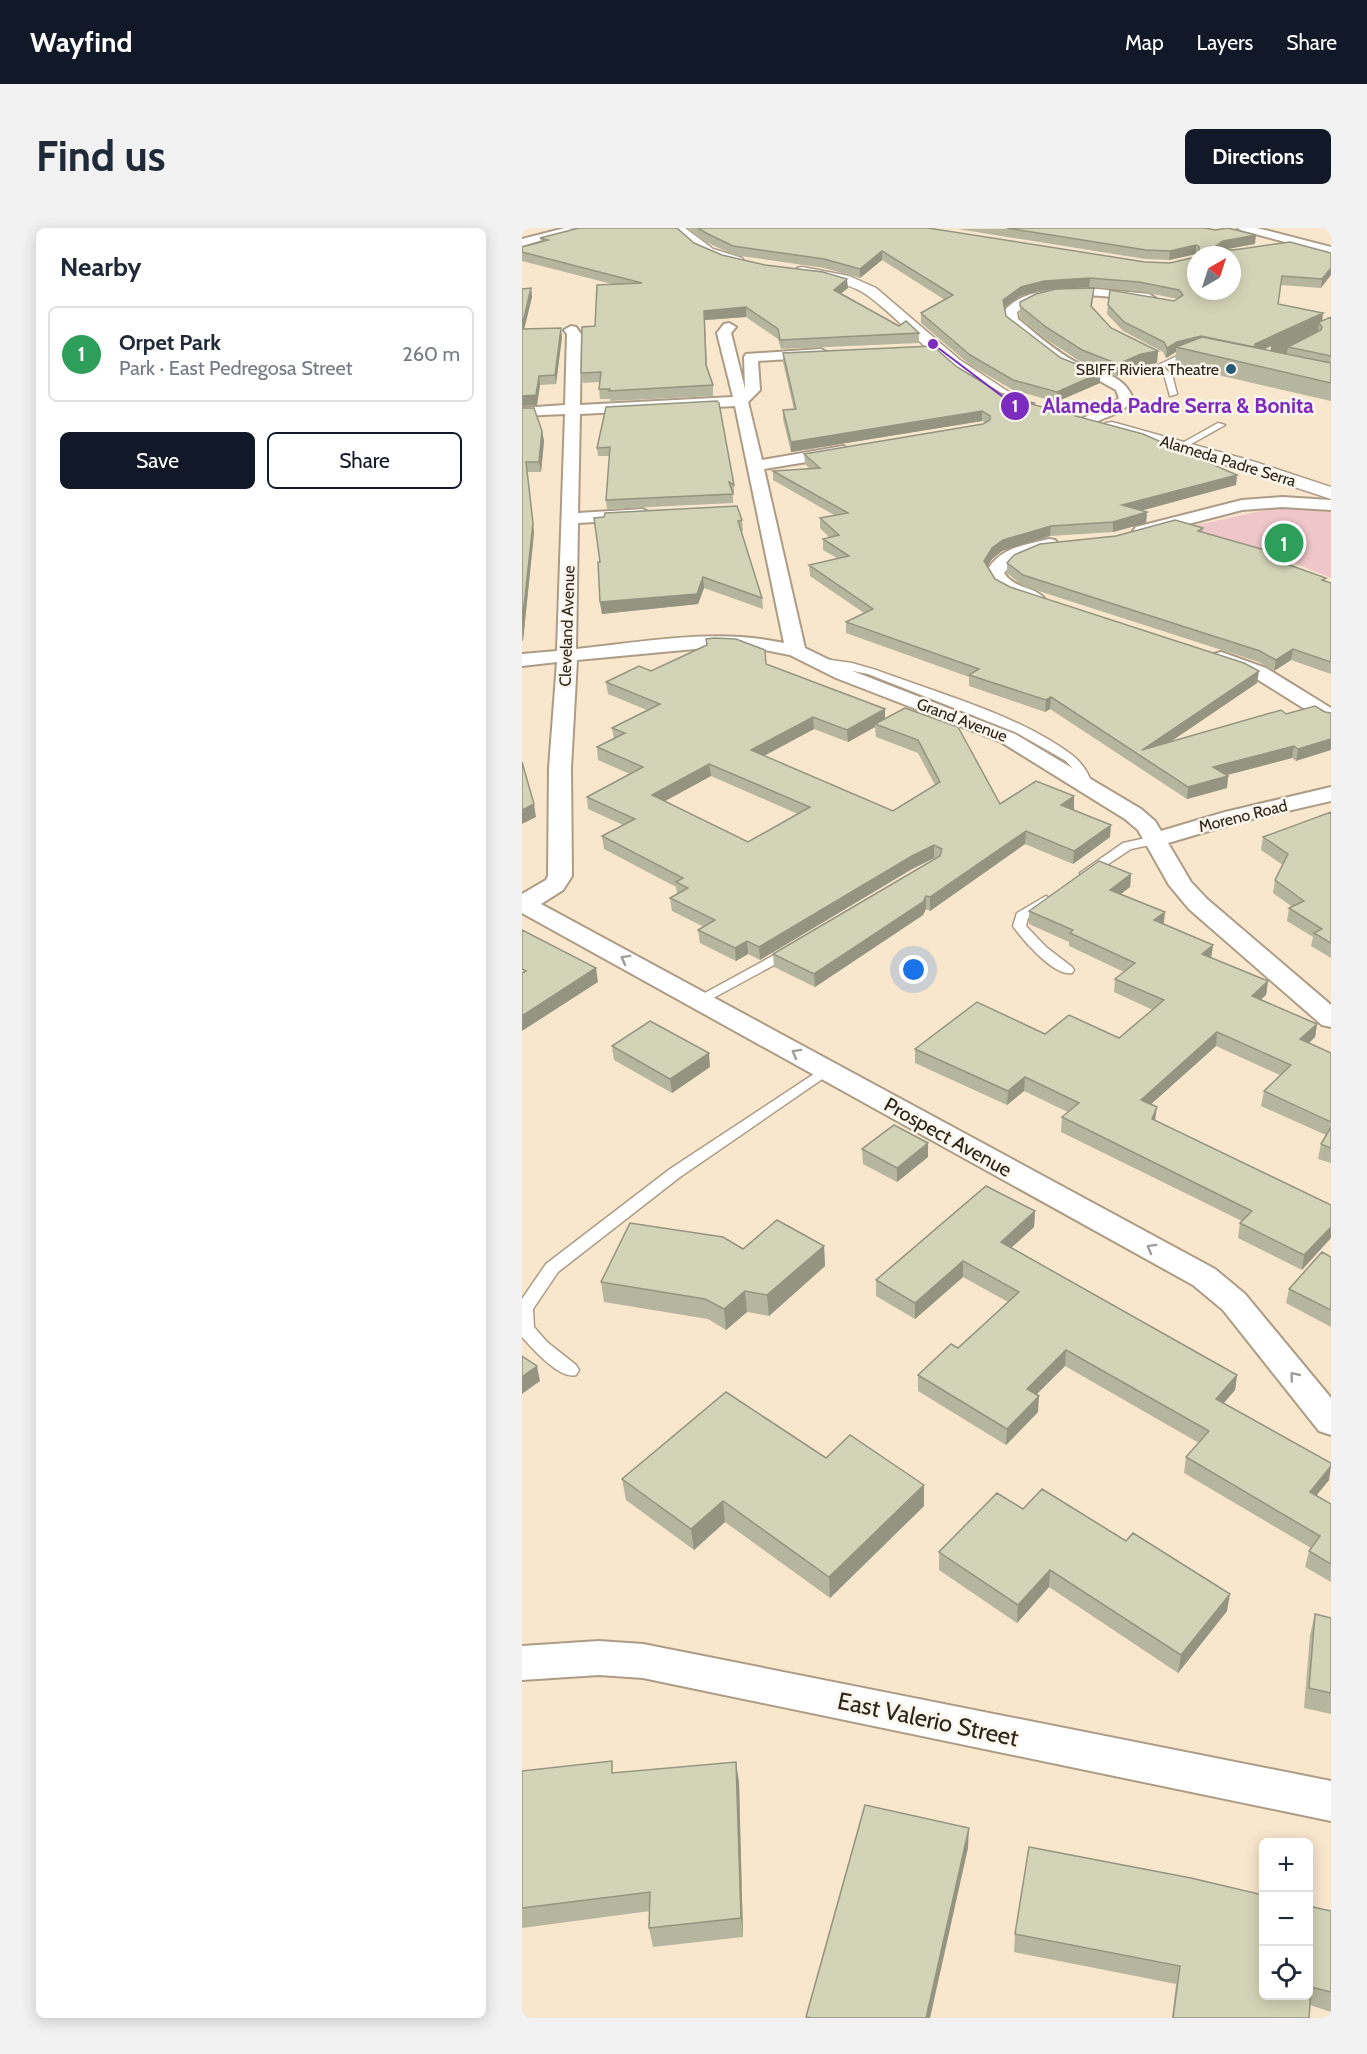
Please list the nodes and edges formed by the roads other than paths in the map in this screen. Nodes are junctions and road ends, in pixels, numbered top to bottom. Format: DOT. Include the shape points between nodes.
graph roads {
  1 [pos="677,228"];
  2 [pos="1244,228"];
  3 [pos="574,229"];
  4 [pos="1298,242"];
  5 [pos="522,243"];
  6 [pos="1266,248"];
  7 [pos="1331,251"];
  8 [pos="755,265"];
  9 [pos="786,269"];
  10 [pos="1103,294"];
  11 [pos="1164,301"];
  12 [pos="1099,311"];
  13 [pos="729,327"];
  14 [pos="571,330"];
  15 [pos="937,348"];
  16 [pos="913,349"];
  17 [pos="1200,350"];
  18 [pos="831,352"];
  19 [pos="1173,394"];
  20 [pos="741,401"];
  21 [pos="1030,404"];
  22 [pos="571,409"];
  23 [pos="522,412"];
  24 [pos="1083,419"];
  25 [pos="1221,425"];
  26 [pos="1181,446"];
  27 [pos="863,447"];
  28 [pos="757,465"];
  29 [pos="1331,493"];
  30 [pos="1331,505"];
  31 [pos="765,508"];
  32 [pos="742,509"];
  33 [pos="662,513"];
  34 [pos="570,518"];
  35 [pos="1125,536"];
  36 [pos="1068,541"];
  37 [pos="1048,602"];
  38 [pos="796,651"];
  39 [pos="1203,652"];
  40 [pos="567,654"];
  41 [pos="522,660"];
  42 [pos="1331,717"];
  43 [pos="1331,794"];
  44 [pos="1155,840"];
  45 [pos="1079,878"];
  46 [pos="1060,890"];
  47 [pos="523,904"];
  48 [pos="801,944"];
  49 [pos="1067,970"];
  50 [pos="699,1000"];
  51 [pos="1331,1019"];
  52 [pos="826,1070"];
  53 [pos="570,1370"];
  54 [pos="1331,1422"];
  55 [pos="522,1663"];
  56 [pos="1331,1801"];
  1 -- 8 [label="street" via="714,254"];
  2 -- 4 [label="street"];
  3 -- 5 [label="street"];
  4 -- 6 [label="street"];
  4 -- 7 [label="street"];
  9 -- 15 [label="street" via="831,276 864,287"];
  10 -- 11 [label="street"];
  10 -- 12 [label="street"];
  10 -- 24 [label="street" via="1038,298 1015,307 1010,316 1067,363 1122,388 1126,399 1121,405"];
  13 -- 20 [label="street" via="724,333"];
  14 -- 22 [label="street, Cleveland Avenue"];
  15 -- 16 [label="street"];
  15 -- 21 [label="street" via="983,384"];
  17 -- 19 [label="lane" via="1160,366 1169,378"];
  18 -- 20 [label="street" via="751,357 753,390"];
  20 -- 22 [label="street"];
  20 -- 28 [label="street"];
  22 -- 23 [label="street"];
  22 -- 34 [label="street, Cleveland Avenue"];
  24 -- 26 [label="street, Alameda Padre Serra"];
  25 -- 26 [label="lane"];
  26 -- 29 [label="street, Alameda Padre Serra"];
  27 -- 28 [label="street"];
  28 -- 31 [label="street"];
  30 -- 35 [label="street" via="1242,505"];
  31 -- 32 [label="street"];
  31 -- 38 [label="street"];
  33 -- 34 [label="street"];
  34 -- 40 [label="street, Cleveland Avenue"];
  36 -- 37 [label="street" via="1020,553 1000,564 995,573 1016,592"];
  38 -- 40 [label="street, Grand Avenue" via="738,641"];
  38 -- 44 [label="street, Grand Avenue" via="843,674 1008,738 1133,814"];
  39 -- 42 [label="street" via="1259,672"];
  40 -- 41 [label="street, Grand Avenue"];
  40 -- 47 [label="street, Cleveland Avenue" via="560,768 560,876 555,885"];
  43 -- 44 [label="street, Moreno Road"];
  44 -- 45 [label="lane" via="1127,846"];
  44 -- 51 [label="street, Grand Avenue" via="1181,885 1198,904"];
  46 -- 49 [label="lane" via="1022,916 1019,926 1029,940"];
  50 -- 47 [label="street, Prospect Avenue, one-way"];
  48 -- 50 [label="lane"];
  52 -- 50 [label="street, Prospect Avenue, one-way"];
  52 -- 53 [label="lane" via="675,1173 552,1268 525,1308 525,1329"];
  54 -- 52 [label="street, Prospect Avenue, one-way" via="1234,1302 1204,1277"];
  55 -- 56 [label="street, East Valerio Street" via="599,1658 643,1661"];
}
